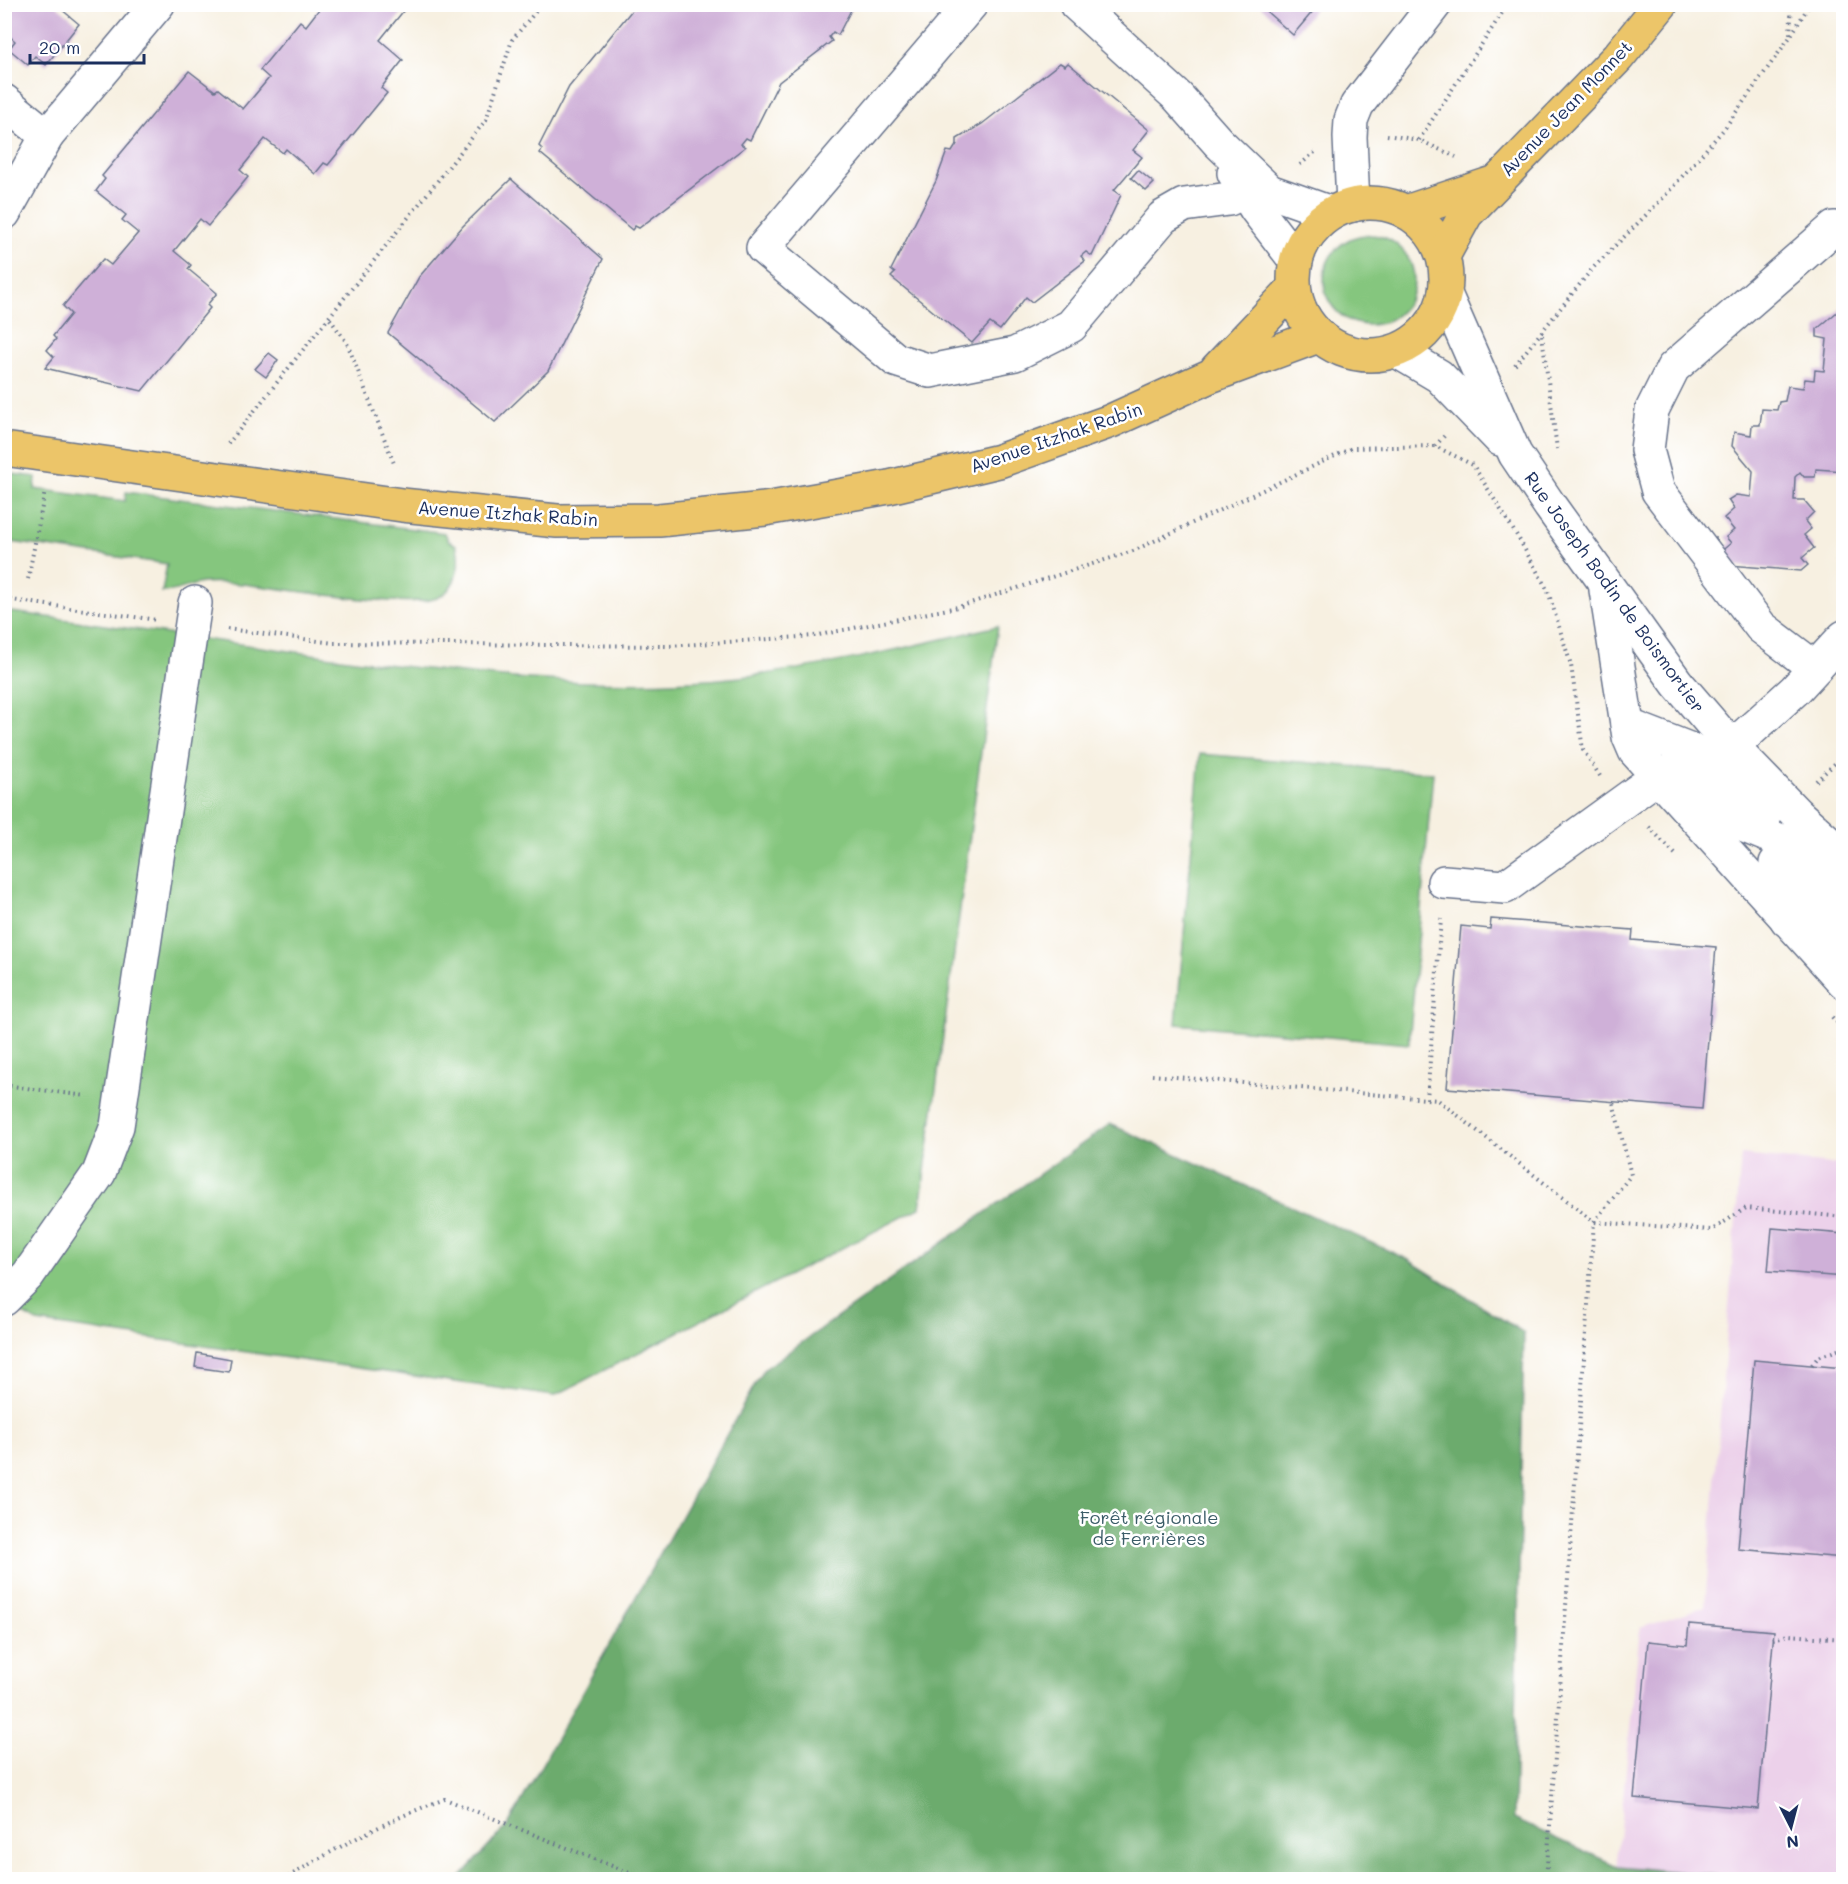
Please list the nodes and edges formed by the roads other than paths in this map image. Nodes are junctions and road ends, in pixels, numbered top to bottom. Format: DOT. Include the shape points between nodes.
graph roads {
  1 [pos="158,4"];
  2 [pos="970,4"];
  3 [pos="1076,4"];
  4 [pos="1435,4"];
  5 [pos="1660,4"];
  6 [pos="4,101"];
  7 [pos="47,136"];
  8 [pos="1218,142"];
  9 [pos="1494,182"];
  10 [pos="1244,192"];
  11 [pos="1342,209"];
  12 [pos="1406,212"];
  13 [pos="4,213"];
  14 [pos="1844,229"];
  15 [pos="1443,256"];
  16 [pos="1295,274"];
  17 [pos="1445,294"];
  18 [pos="1318,336"];
  19 [pos="1397,351"];
  20 [pos="1210,376"];
  21 [pos="4,449"];
  22 [pos="1515,454"];
  23 [pos="1605,582"];
  24 [pos="193,614"];
  25 [pos="1844,637"];
  26 [pos="1815,668"];
  27 [pos="1627,725"];
  28 [pos="1732,747"];
  29 [pos="1761,777"];
  30 [pos="1657,778"];
  31 [pos="1797,814"];
  32 [pos="1715,841"];
  33 [pos="1842,855"];
  34 [pos="1444,882"];
  35 [pos="1752,883"];
  36 [pos="1844,886"];
  37 [pos="1844,911"];
  38 [pos="1785,919"];
  39 [pos="1844,938"];
  40 [pos="1812,949"];
  41 [pos="1844,960"];
  42 [pos="1844,982"];
  43 [pos="4,1299"];
  1 -- 7 [label="street"];
  2 -- 10 [label="street" via="763,248 896,360 930,371 1015,354 1071,326 1164,217 1184,205 1229,199"];
  3 -- 8 [label="street" via="1178,96"];
  4 -- 11 [label="street" via="1357,105 1351,120"];
  5 -- 9 [label="main road, Avenue Jean Monnet" via="1618,57"];
  6 -- 7 [label="street"];
  7 -- 13 [label="street"];
  8 -- 10 [label="street"];
  8 -- 11 [label="street" via="1269,190"];
  9 -- 12 [label="main road, Avenue Jean Monnet"];
  9 -- 15 [label="main road, Avenue Jean Monnet" via="1466,214"];
  10 -- 16 [label="street"];
  11 -- 12 [label="main road" via="1392,206"];
  11 -- 16 [label="main road" via="1315,226 1304,243"];
  12 -- 15 [label="main road" via="1422,223"];
  14 -- 26 [label="street" via="1833,228 1673,368 1652,410 1647,450 1658,490 1761,627"];
  15 -- 17 [label="main road"];
  16 -- 18 [label="main road" via="1302,314"];
  16 -- 20 [label="main road, Avenue Itzhak Rabin"];
  17 -- 19 [label="main road" via="1429,328"];
  17 -- 22 [label="street, Rue Joseph Bodin de Boismortier"];
  18 -- 19 [label="main road" via="1356,354 1377,356"];
  18 -- 20 [label="main road, Avenue Itzhak Rabin"];
  19 -- 22 [label="street, Rue Joseph Bodin de Boismortier" via="1439,376"];
  20 -- 21 [label="main road, Avenue Itzhak Rabin" via="1111,421 999,461 889,487 765,509 659,520 557,521 402,506"];
  22 -- 23 [label="street, Rue Joseph Bodin de Boismortier"];
  23 -- 27 [label="street"];
  23 -- 28 [label="street, Rue Joseph Bodin de Boismortier" via="1677,683"];
  24 -- 43 [label="street" via="117,1126 99,1173 28,1275"];
  25 -- 26 [label="street"];
  26 -- 28 [label="street"];
  27 -- 29 [label="street"];
  27 -- 30 [label="street" via="1631,744"];
  28 -- 29 [label="street, Rue Joseph Bodin de Boismortier"];
  29 -- 31 [label="street, Rue Joseph Bodin de Boismortier"];
  30 -- 31 [label="street" via="1720,791 1771,816"];
  30 -- 32 [label="street"];
  30 -- 33 [label="street" via="1814,854"];
  30 -- 34 [label="street" via="1505,886"];
  31 -- 33 [label="street, Rue Joseph Bodin de Boismortier"];
  32 -- 35 [label="street"];
  32 -- 36 [label="street"];
  35 -- 37 [label="street"];
  35 -- 38 [label="street"];
  38 -- 39 [label="street"];
  38 -- 40 [label="street"];
  40 -- 41 [label="street"];
  40 -- 42 [label="street"];
}
